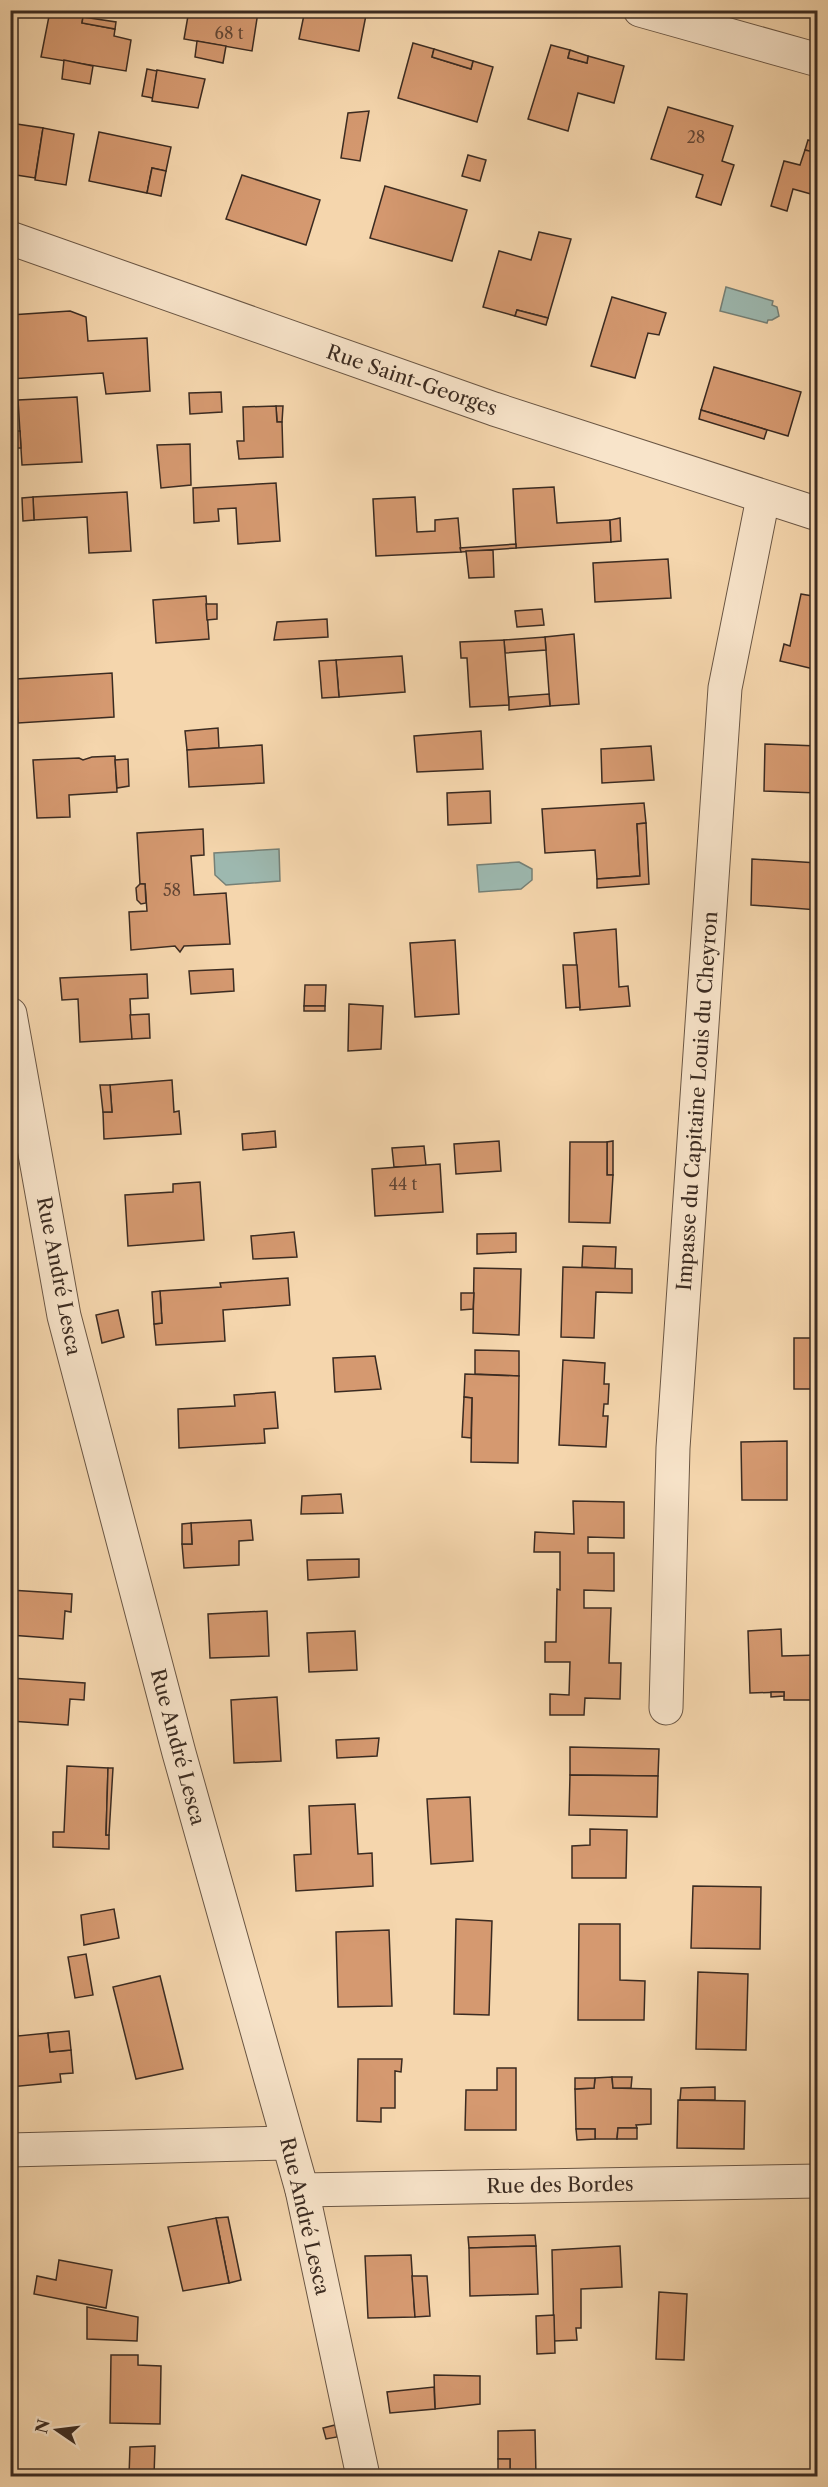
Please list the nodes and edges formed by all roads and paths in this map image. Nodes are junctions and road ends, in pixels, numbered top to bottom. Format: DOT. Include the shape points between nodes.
graph roads {
  1 [pos="640,10"];
  2 [pos="818,60"];
  3 [pos="10,238"];
  4 [pos="764,498"];
  5 [pos="818,514"];
  6 [pos="10,1014"];
  7 [pos="666,1708"];
  8 [pos="288,2143"];
  9 [pos="10,2150"];
  10 [pos="818,2181"];
  11 [pos="302,2190"];
  12 [pos="363,2476"];
  1 -- 2 [label="street"];
  3 -- 4 [label="street, Rue Saint-Georges" via="494,410"];
  4 -- 5 [label="street, Rue Saint-Georges"];
  4 -- 7 [label="street, Impasse du Capitaine Louis du Cheyron" via="725,688 673,1448"];
  6 -- 8 [label="street, Rue André Lesca" via="64,1316 179,1753"];
  8 -- 9 [label="street"];
  8 -- 11 [label="street, Rue André Lesca"];
  10 -- 11 [label="street, Rue des Bordes"];
  11 -- 12 [label="street, Rue André Lesca"];
}
